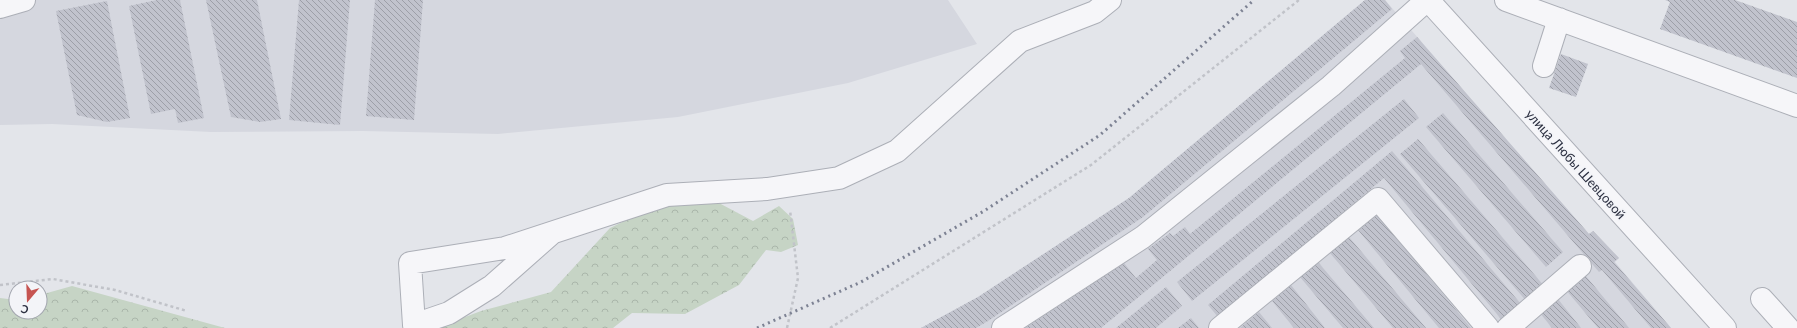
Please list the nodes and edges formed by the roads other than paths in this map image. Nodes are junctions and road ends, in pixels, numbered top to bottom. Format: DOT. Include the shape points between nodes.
graph roads {
  1 [pos="24,0"];
  2 [pos="1110,0"];
  3 [pos="1428,0"];
  4 [pos="1506,0"];
  5 [pos="0,7"];
  6 [pos="1559,19"];
  7 [pos="1544,66"];
  8 [pos="1797,106"];
  9 [pos="552,233"];
  10 [pos="1580,266"];
  11 [pos="1762,299"];
  12 [pos="1003,328"];
  13 [pos="1220,328"];
  14 [pos="1488,328"];
  15 [pos="1508,328"];
  16 [pos="1725,328"];
  17 [pos="1788,328"];
  1 -- 5 [label="street"];
  2 -- 9 [label="street" via="1095,12 1020,41 897,151 839,178 767,189 667,195"];
  3 -- 12 [label="street" via="1331,86 1143,237"];
  3 -- 16 [label="street, улица Любы Шевцовой"];
  4 -- 6 [label="street"];
  6 -- 7 [label="street"];
  6 -- 8 [label="street"];
  9 -- 9 [label="street" via="505,248 410,263 414,325 449,313 492,286"];
  10 -- 15 [label="street"];
  11 -- 17 [label="street"];
  13 -- 14 [label="street" via="1378,199"];
}
